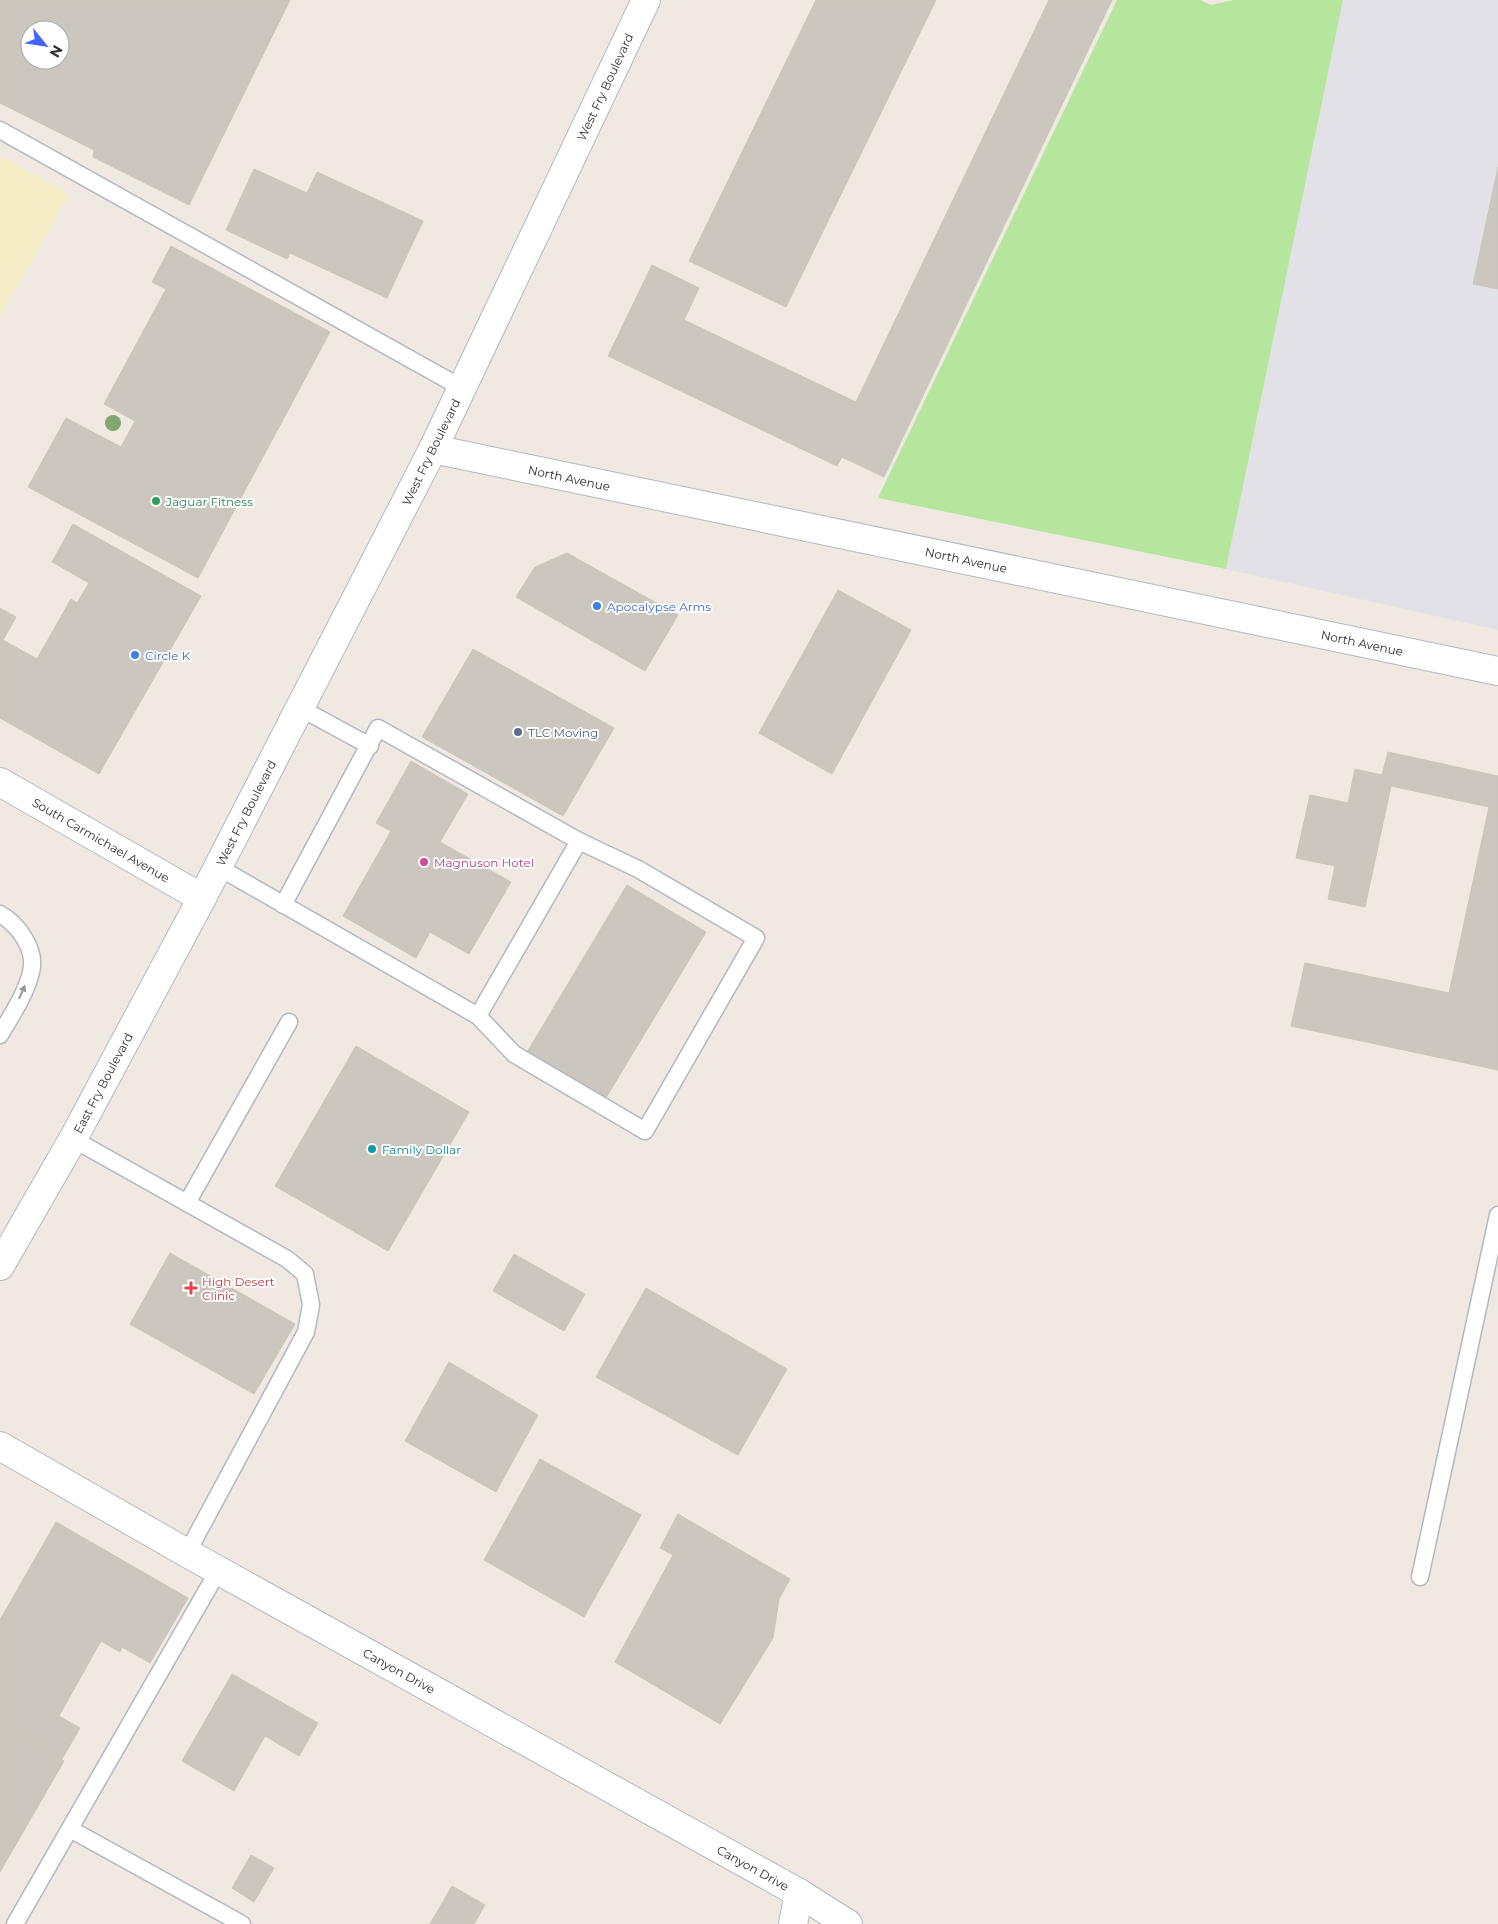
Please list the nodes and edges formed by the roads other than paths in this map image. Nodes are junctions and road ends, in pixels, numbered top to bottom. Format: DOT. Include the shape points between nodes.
graph roads {
  1 [pos="646,0"];
  2 [pos="0,130"];
  3 [pos="462,388"];
  4 [pos="434,450"];
  5 [pos="1498,671"];
  6 [pos="300,708"];
  7 [pos="370,746"];
  8 [pos="0,782"];
  9 [pos="579,841"];
  10 [pos="218,868"];
  11 [pos="202,898"];
  12 [pos="283,905"];
  13 [pos="0,914"];
  14 [pos="478,1016"];
  15 [pos="289,1022"];
  16 [pos="0,1035"];
  17 [pos="73,1139"];
  18 [pos="187,1203"];
  19 [pos="1498,1216"];
  20 [pos="0,1266"];
  21 [pos="0,1446"];
  22 [pos="187,1553"];
  23 [pos="218,1571"];
  24 [pos="1420,1577"];
  25 [pos="70,1829"];
  26 [pos="799,1894"];
  27 [pos="15,1924"];
  28 [pos="242,1924"];
  29 [pos="793,1924"];
  30 [pos="848,1924"];
  1 -- 3 [label="street, West Fry Boulevard"];
  2 -- 3 [label="lane"];
  3 -- 4 [label="street, West Fry Boulevard"];
  4 -- 5 [label="street, North Avenue"];
  4 -- 6 [label="street, West Fry Boulevard"];
  6 -- 7 [label="lane"];
  6 -- 10 [label="street, West Fry Boulevard"];
  7 -- 9 [label="lane" via="378,728"];
  7 -- 12 [label="lane"];
  8 -- 11 [label="street, South Carmichael Avenue"];
  9 -- 14 [label="lane"];
  9 -- 14 [label="lane" via="638,869 756,938 645,1131 514,1054"];
  10 -- 11 [label="street, West Fry Boulevard"];
  10 -- 12 [label="lane"];
  11 -- 17 [label="street, East Fry Boulevard"];
  12 -- 14 [label="lane"];
  16 -- 13 [label="lane, one-way" via="32,971 28,942 10,920"];
  15 -- 18 [label="lane"];
  17 -- 18 [label="lane"];
  17 -- 20 [label="street, East Fry Boulevard"];
  18 -- 22 [label="lane" via="287,1259 305,1274 312,1305 306,1332"];
  19 -- 24 [label="lane"];
  21 -- 22 [label="street, Canyon Drive"];
  22 -- 23 [label="street, Canyon Drive"];
  23 -- 25 [label="lane"];
  23 -- 26 [label="street, Canyon Drive"];
  25 -- 27 [label="lane"];
  25 -- 28 [label="lane"];
  26 -- 29 [label="street"];
  26 -- 30 [label="street, Canyon Drive"];
}
